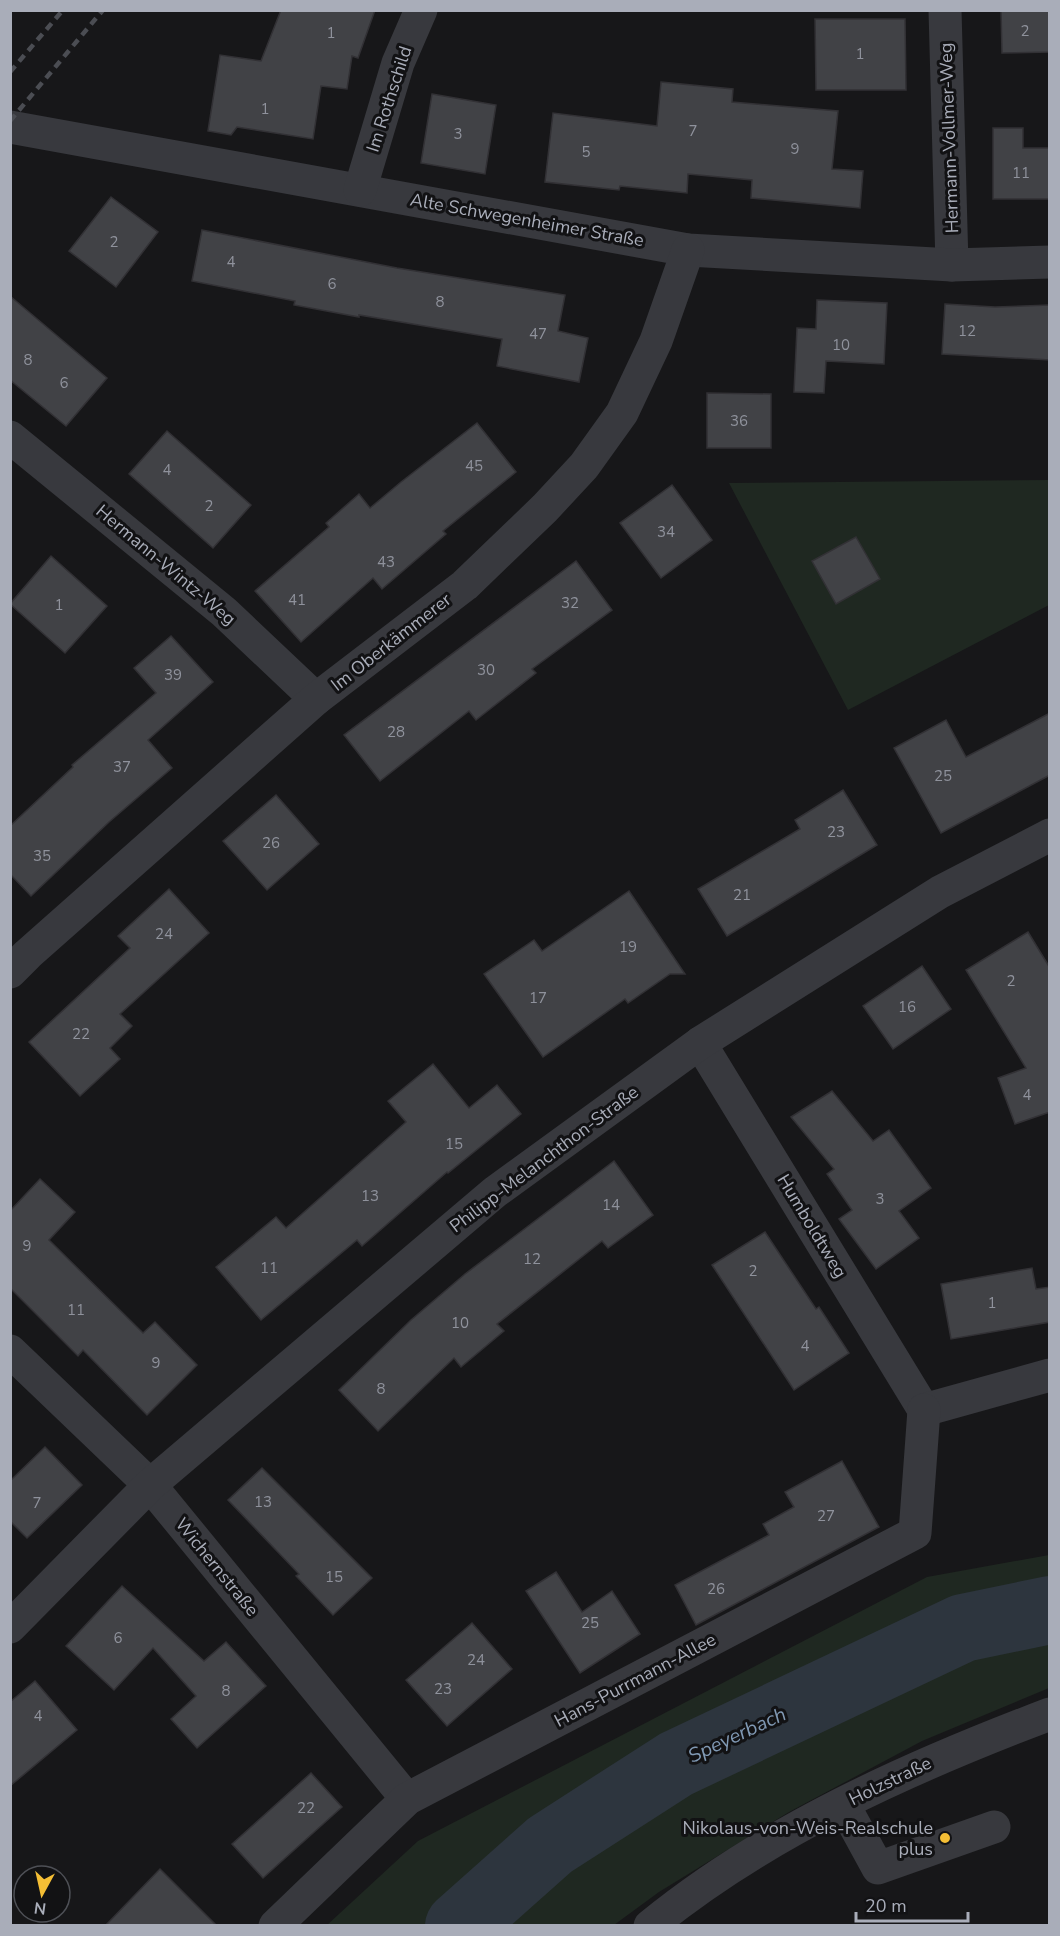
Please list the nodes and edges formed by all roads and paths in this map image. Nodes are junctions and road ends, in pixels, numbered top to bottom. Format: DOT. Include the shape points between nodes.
graph roads {
  1 [pos="421,10"];
  2 [pos="945,10"];
  3 [pos="10,127"];
  4 [pos="360,190"];
  5 [pos="688,249"];
  6 [pos="1050,262"];
  7 [pos="952,265"];
  8 [pos="10,437"];
  9 [pos="316,699"];
  10 [pos="1050,835"];
  11 [pos="16,953"];
  12 [pos="700,1043"];
  13 [pos="10,1351"];
  14 [pos="1050,1375"];
  15 [pos="924,1410"];
  16 [pos="150,1485"];
  17 [pos="10,1627"];
  18 [pos="1050,1714"];
  19 [pos="407,1800"];
  20 [pos="843,1804"];
  21 [pos="994,1827"];
  22 [pos="275,1926"];
  23 [pos="650,1926"];
  1 -- 4 [label="street, Im Rothschild" via="398,63"];
  2 -- 7 [label="street, Hermann-Vollmer-Weg"];
  3 -- 4 [label="street, Alte Schwegenheimer Straße"];
  4 -- 5 [label="street, Alte Schwegenheimer Straße"];
  5 -- 7 [label="street, Alte Schwegenheimer Straße"];
  5 -- 9 [label="street, Im Oberkämmerer" via="656,341 622,413 584,466 465,585"];
  6 -- 7 [label="street, Alte Schwegenheimer Straße"];
  8 -- 9 [label="street, Hermann-Wintz-Weg" via="224,612"];
  9 -- 11 [label="street, Im Oberkämmerer"];
  10 -- 12 [label="street, Philipp-Melanchthon-Straße" via="940,892"];
  12 -- 15 [label="street, Humboldtweg"];
  12 -- 16 [label="street, Philipp-Melanchthon-Straße" via="495,1192"];
  13 -- 16 [label="street, Wichernstraße"];
  14 -- 15 [label="street"];
  15 -- 19 [label="street, Hans-Purrmann-Allee" via="915,1533"];
  16 -- 17 [label="street, Philipp-Melanchthon-Straße"];
  16 -- 19 [label="street, Wichernstraße"];
  18 -- 20 [label="street, Holzstraße" via="918,1767"];
  19 -- 22 [label="street, Hans-Purrmann-Allee"];
  20 -- 21 [label="street" via="878,1868"];
  20 -- 23 [label="street, Holzstraße" via="730,1868"];
}
